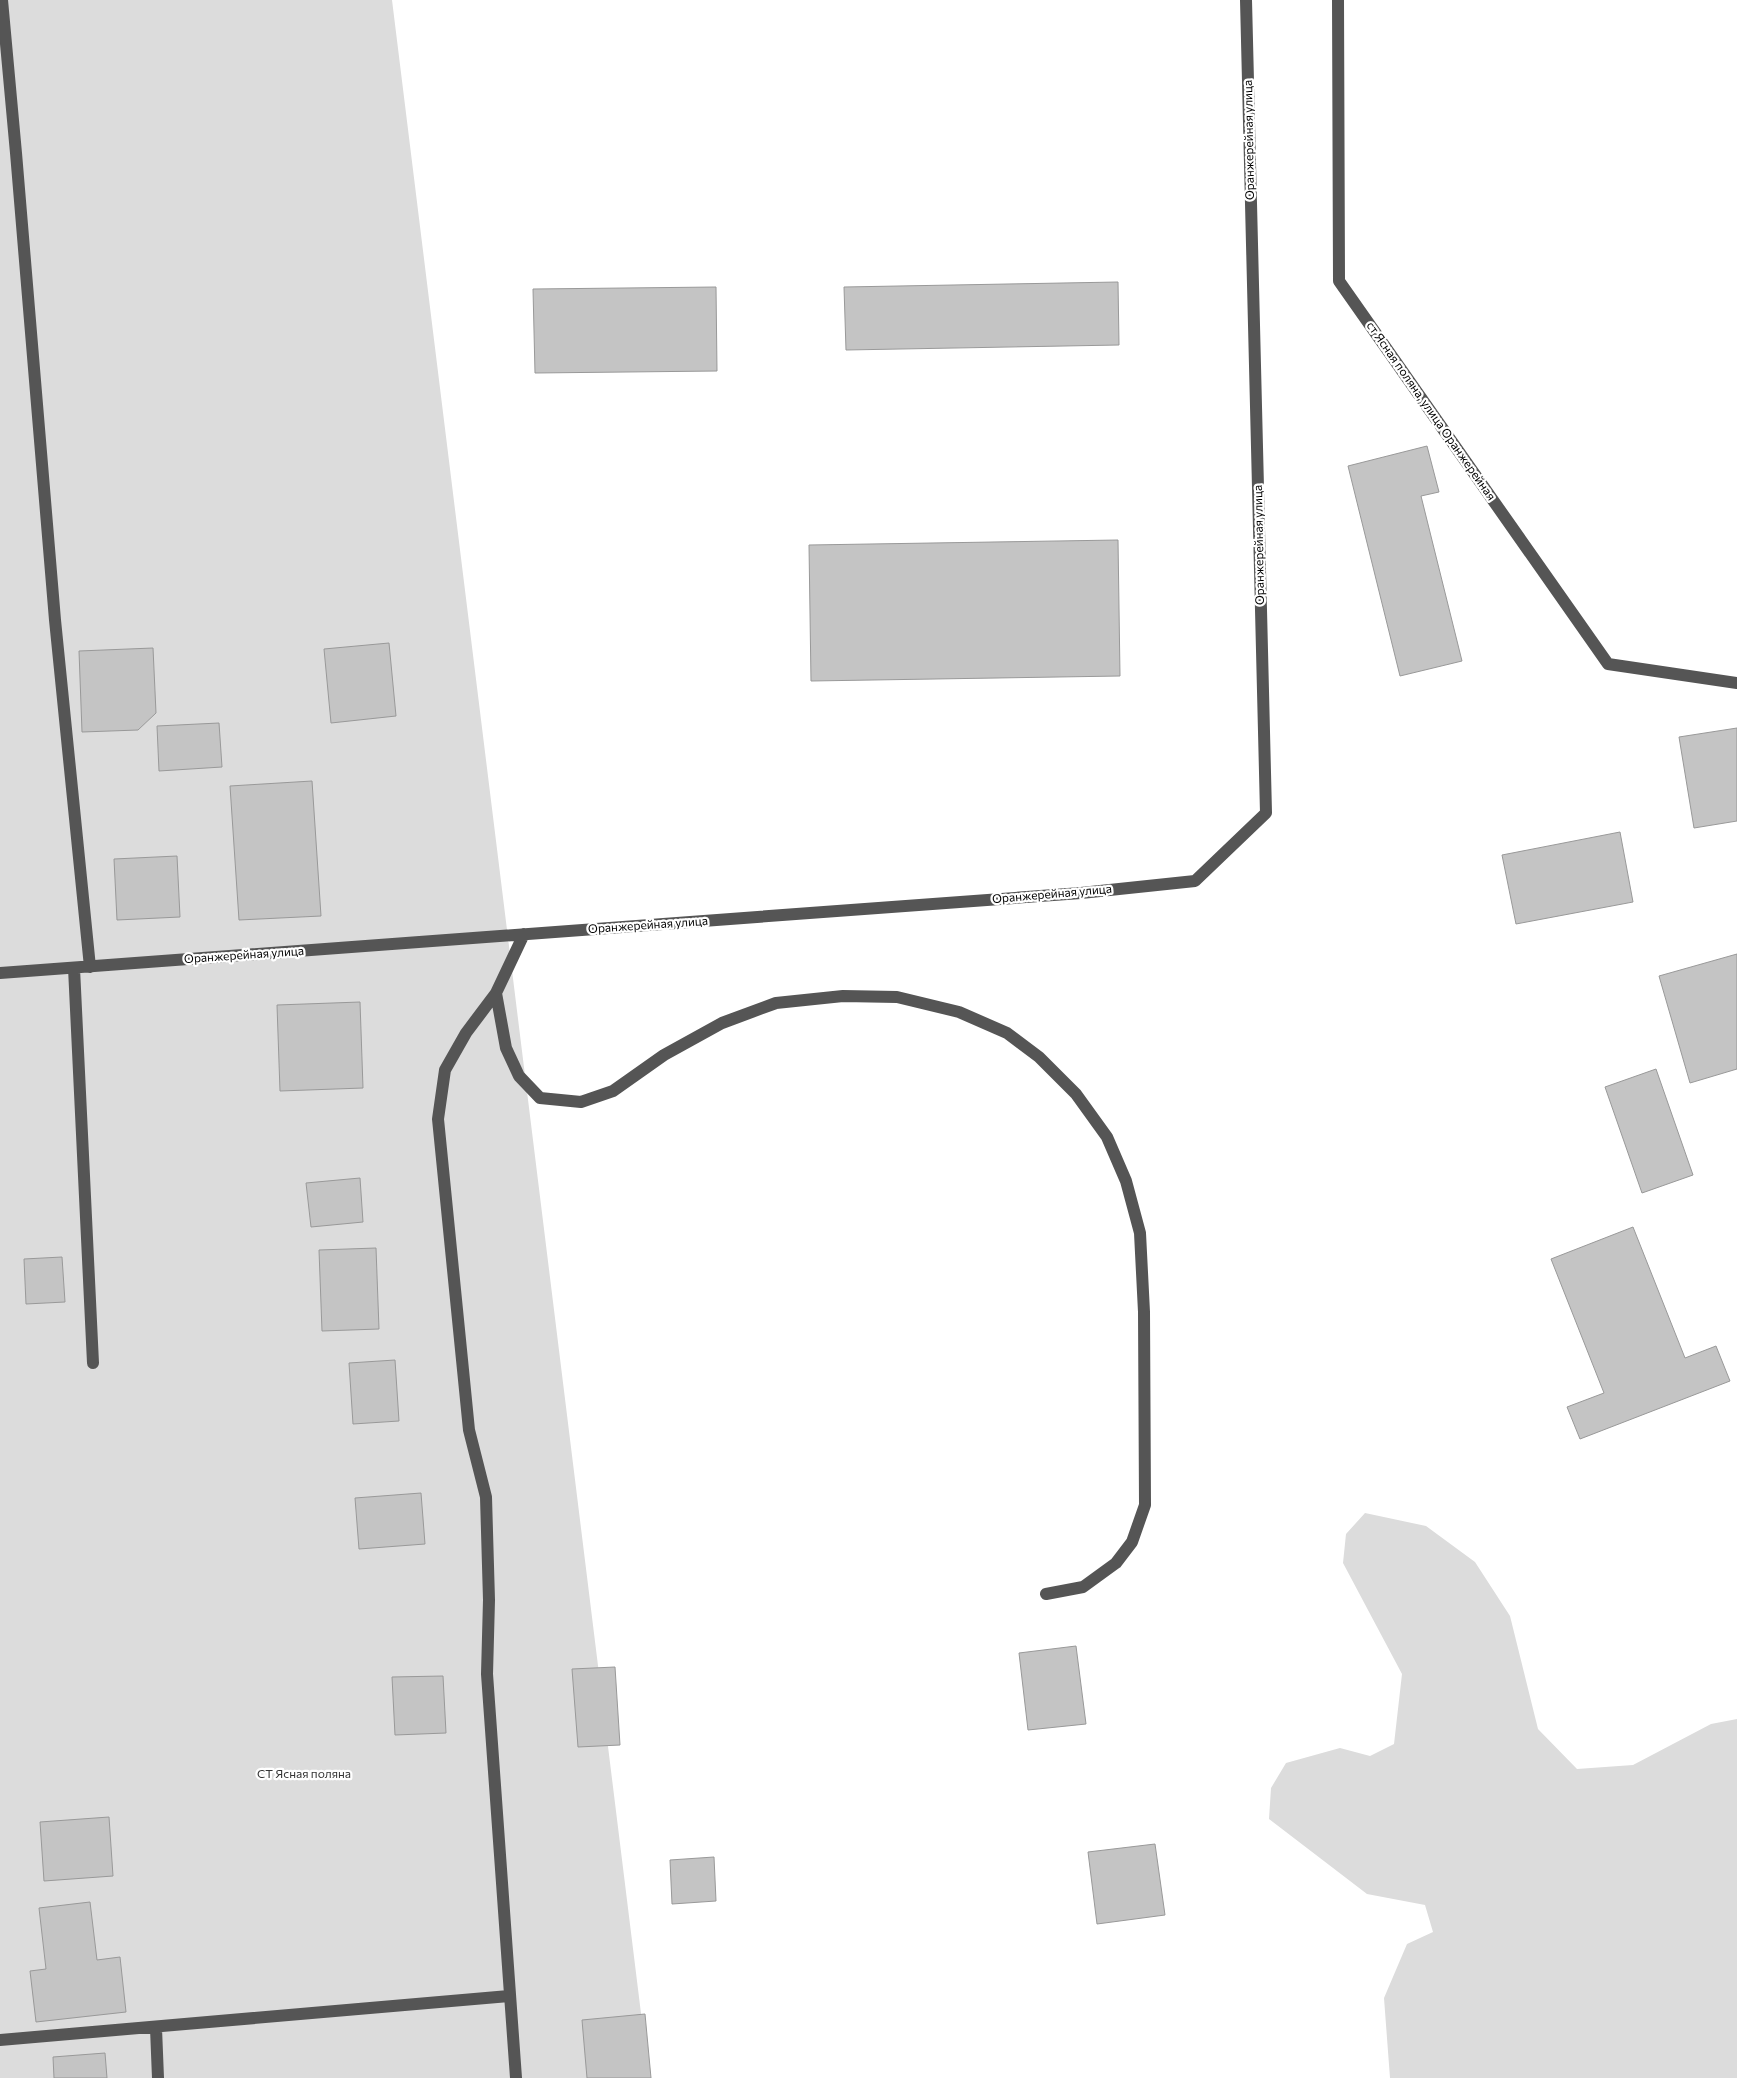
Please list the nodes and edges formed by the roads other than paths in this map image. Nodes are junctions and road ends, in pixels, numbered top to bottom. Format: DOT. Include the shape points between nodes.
graph roads {
  1 [pos="2,0"];
  2 [pos="1246,0"];
  3 [pos="1338,0"];
  4 [pos="1737,683"];
  5 [pos="524,934"];
  6 [pos="90,967"];
  7 [pos="74,968"];
  8 [pos="0,974"];
  9 [pos="496,992"];
  10 [pos="93,1363"];
  11 [pos="1046,1594"];
  12 [pos="509,1996"];
  13 [pos="156,2028"];
  14 [pos="0,2040"];
  15 [pos="158,2078"];
  16 [pos="516,2078"];
  1 -- 6 [label="street" via="54,620"];
  2 -- 5 [label="street, Оранжерейная улица" via="1266,813 1195,881 1081,893"];
  3 -- 4 [label="street, ст Ясная поляна, улица Оранжерейная" via="1339,280 1608,664"];
  5 -- 6 [label="street, Оранжерейная улица"];
  5 -- 9 [label="street"];
  6 -- 7 [label="street, Оранжерейная улица"];
  7 -- 8 [label="street, Оранжерейная улица"];
  7 -- 10 [label="street"];
  9 -- 11 [label="street" via="506,1048 519,1076 540,1098 581,1102 613,1091 664,1055 722,1022 776,1003 844,996 897,997 959,1012 1008,1033 1039,1057 1076,1094 1107,1137 1126,1181 1140,1233 1144,1312 1144,1505 1132,1542 1116,1563 1083,1586"];
  9 -- 12 [label="street" via="466,1033 445,1070 438,1119 468,1430 486,1497 489,1600 486,1674"];
  12 -- 13 [label="street"];
  12 -- 16 [label="street"];
  13 -- 14 [label="street"];
  13 -- 15 [label="street"];
}
